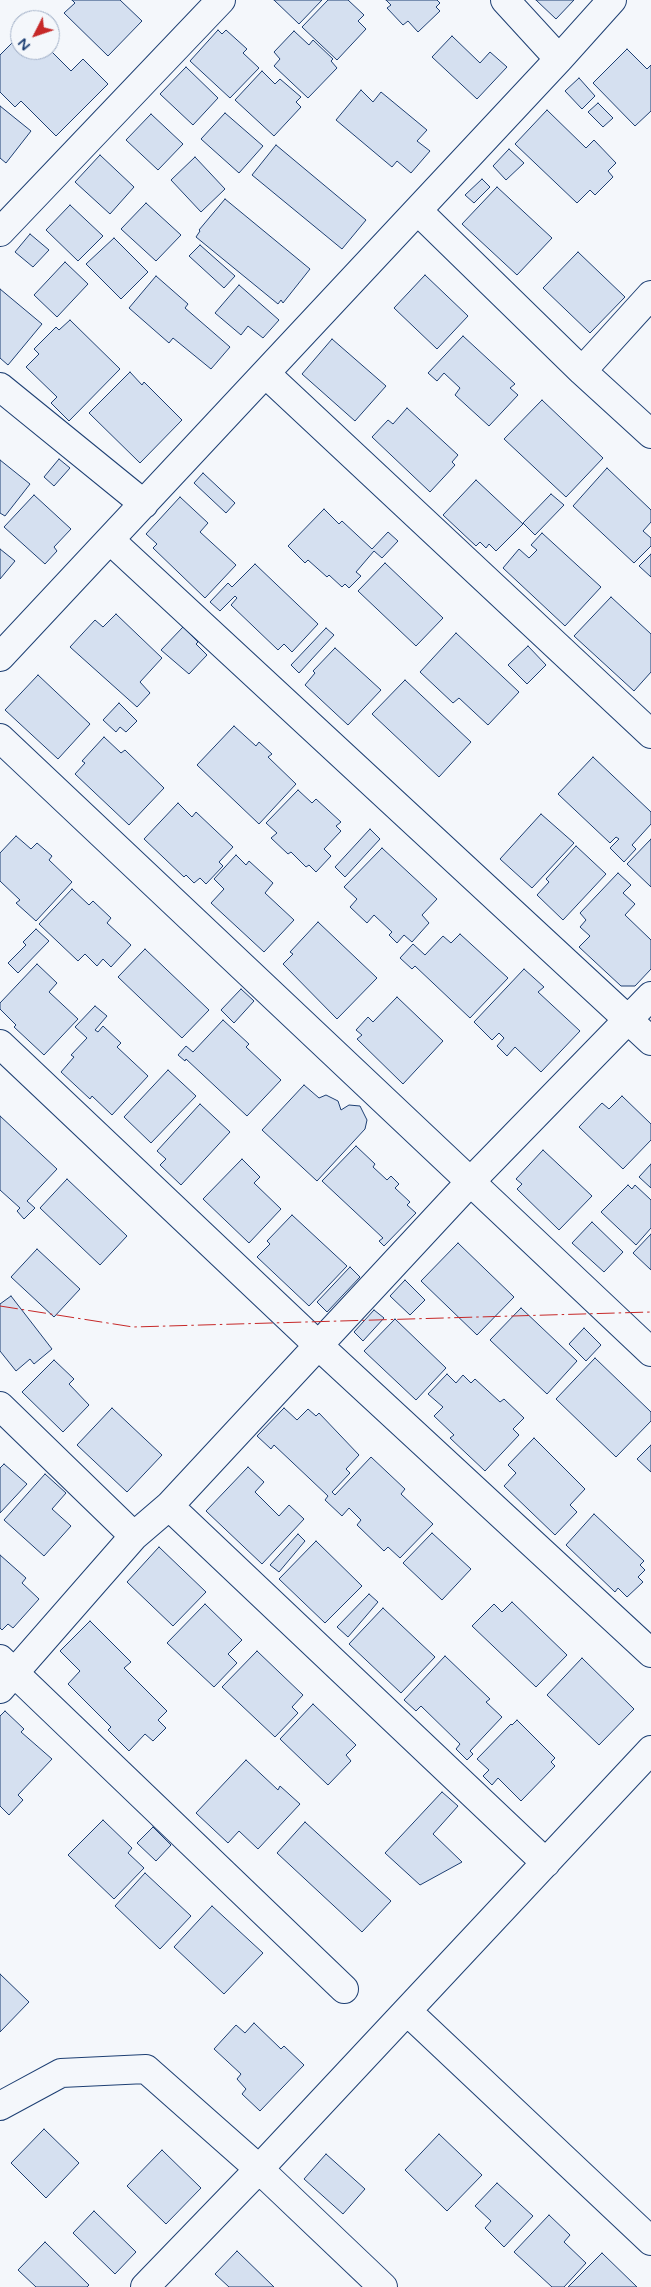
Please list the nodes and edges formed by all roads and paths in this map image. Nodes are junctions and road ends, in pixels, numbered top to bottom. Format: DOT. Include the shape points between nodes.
graph roads {
  1 [pos="221,0"];
  2 [pos="505,0"];
  3 [pos="612,0"];
  4 [pos="559,59"];
  5 [pos="418,211"];
  6 [pos="0,232"];
  7 [pos="651,295"];
  8 [pos="582,371"];
  9 [pos="266,374"];
  10 [pos="0,387"];
  11 [pos="651,434"];
  12 [pos="144,504"];
  13 [pos="110,540"];
  14 [pos="0,657"];
  15 [pos="651,734"];
  16 [pos="0,738"];
  17 [pos="651,996"];
  18 [pos="628,1019"];
  19 [pos="651,1040"];
  20 [pos="0,1044"];
  21 [pos="471,1181"];
  22 [pos="319,1346"];
  23 [pos="651,1352"];
  24 [pos="0,1406"];
  25 [pos="169,1506"];
  26 [pos="134,1536"];
  27 [pos="651,1654"];
  28 [pos="5,1673"];
  29 [pos="651,1750"];
  30 [pos="546,1863"];
  31 [pos="344,1989"];
  32 [pos="407,2011"];
  33 [pos="0,2106"];
  34 [pos="259,2169"];
  35 [pos="651,2241"];
  36 [pos="145,2287"];
  37 [pos="383,2287"];
  1 -- 6 [label="street"];
  2 -- 4 [label="street"];
  3 -- 4 [label="street"];
  4 -- 5 [label="street"];
  5 -- 8 [label="street"];
  5 -- 9 [label="street"];
  7 -- 8 [label="street"];
  8 -- 11 [label="street"];
  9 -- 12 [label="street"];
  9 -- 15 [label="street"];
  10 -- 12 [label="street"];
  12 -- 13 [label="street"];
  13 -- 14 [label="street"];
  13 -- 18 [label="street"];
  16 -- 21 [label="street"];
  17 -- 18 [label="street"];
  18 -- 19 [label="street"];
  18 -- 21 [label="street"];
  20 -- 22 [label="street"];
  21 -- 22 [label="street"];
  21 -- 23 [label="street"];
  22 -- 25 [label="street"];
  22 -- 27 [label="street"];
  24 -- 26 [label="street"];
  25 -- 26 [label="street"];
  25 -- 30 [label="street"];
  26 -- 28 [label="street"];
  28 -- 31 [label="street"];
  29 -- 30 [label="street"];
  30 -- 32 [label="street"];
  32 -- 34 [label="street"];
  32 -- 35 [label="street"];
  33 -- 34 [label="street" via="61,2073 146,2069"];
  34 -- 36 [label="street"];
  34 -- 37 [label="street"];
}
